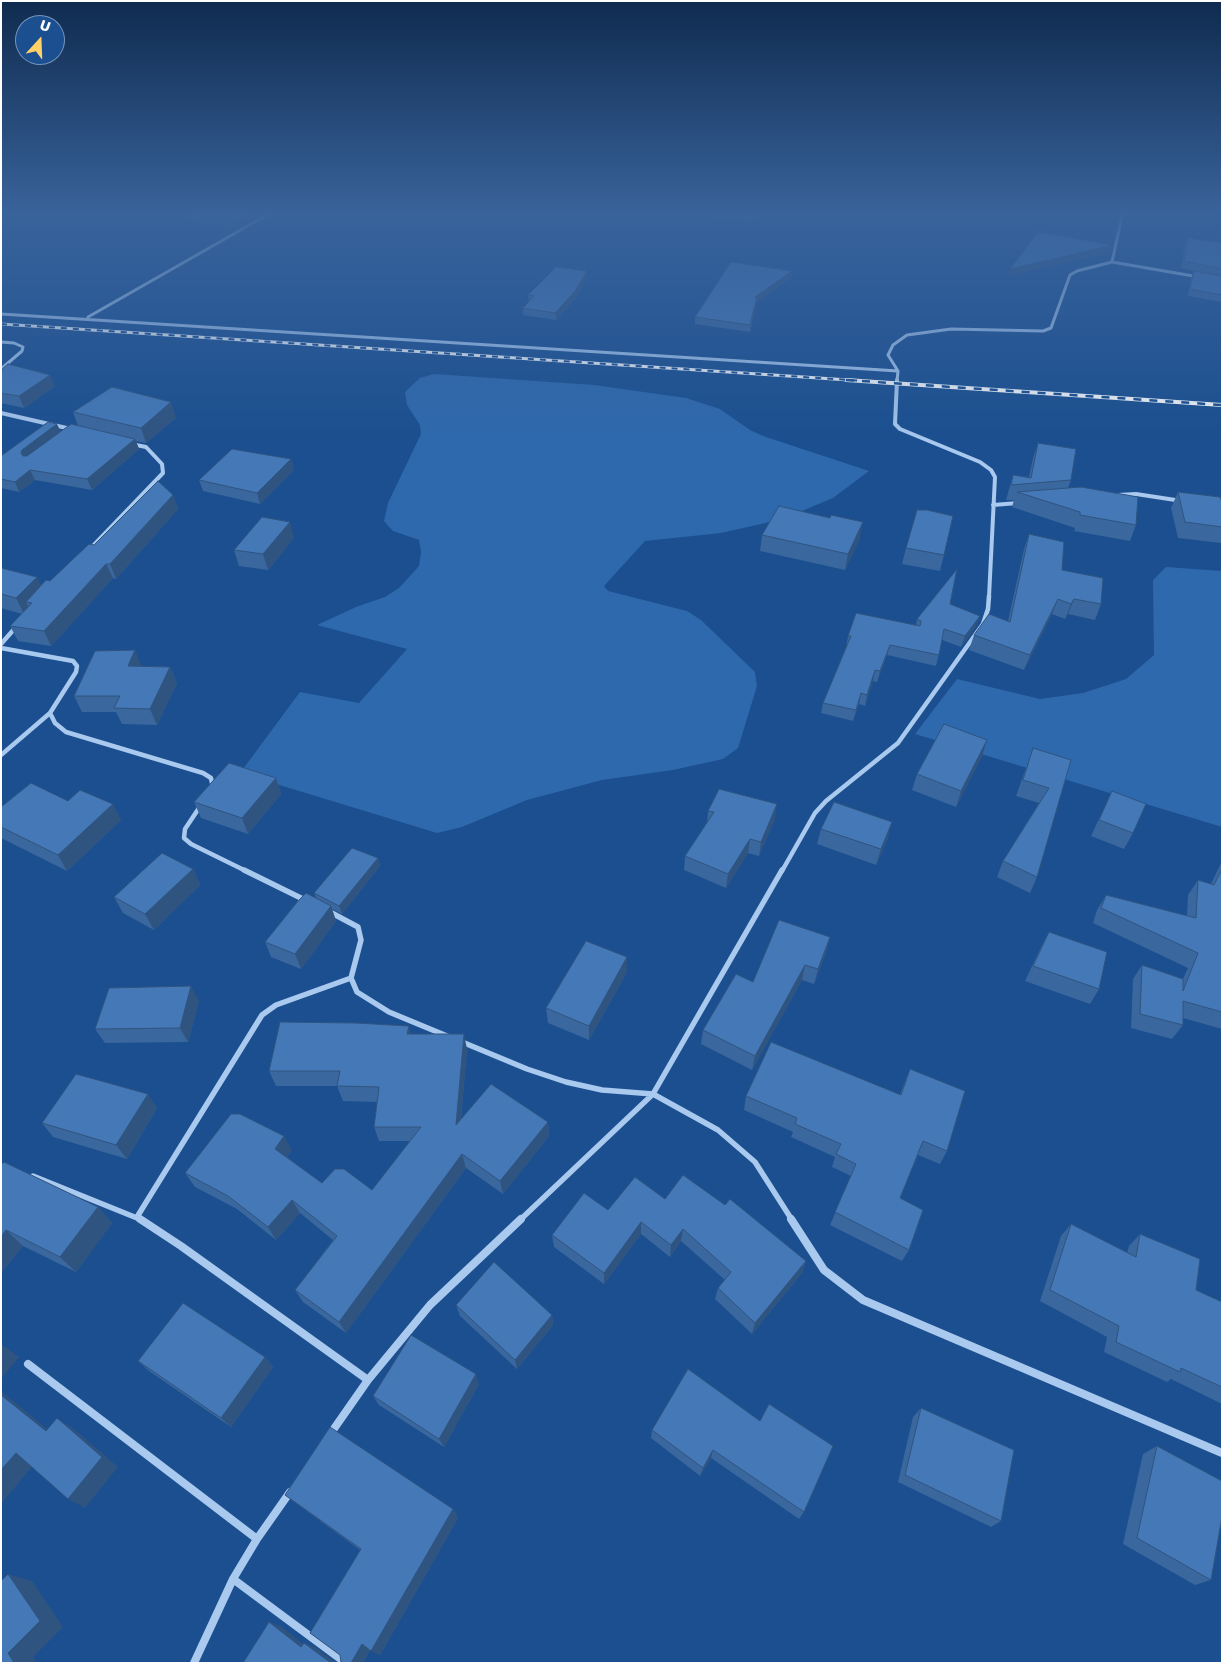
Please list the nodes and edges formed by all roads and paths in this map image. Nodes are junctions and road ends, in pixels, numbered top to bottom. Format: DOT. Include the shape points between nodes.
graph roads {
  1 [pos="138,289"];
  2 [pos="1064,289"];
  3 [pos="1,314"];
  4 [pos="86,318"];
  5 [pos="1,342"];
  6 [pos="1,369"];
  7 [pos="898,371"];
  8 [pos="1,413"];
  9 [pos="66,435"];
  10 [pos="128,443"];
  11 [pos="1108,496"];
  12 [pos="1184,501"];
  13 [pos="1022,502"];
  14 [pos="993,505"];
  15 [pos="89,551"];
  16 [pos="22,621"];
  17 [pos="1,644"];
  18 [pos="1,648"];
  19 [pos="50,713"];
  20 [pos="1,755"];
  21 [pos="209,794"];
  22 [pos="204,801"];
  23 [pos="312,903"];
  24 [pos="320,907"];
  25 [pos="351,978"];
  26 [pos="653,1094"];
  27 [pos="28,1174"];
  28 [pos="137,1217"];
  29 [pos="28,1364"];
  30 [pos="368,1380"];
  31 [pos="329,1436"];
  32 [pos="1222,1453"];
  33 [pos="296,1484"];
  34 [pos="257,1539"];
  35 [pos="233,1579"];
  36 [pos="194,1663"];
  37 [pos="346,1663"];
  1 -- 4 [label="street"];
  2 -- 7 [label="street" via="1051,328 1042,331 951,329 908,336 893,345 888,355"];
  3 -- 4 [label="street"];
  4 -- 7 [label="street"];
  5 -- 6 [label="street" via="23,347"];
  7 -- 14 [label="street" via="895,424 991,470 995,477"];
  8 -- 9 [label="street" via="74,430"];
  10 -- 15 [label="street" via="146,447 162,464 163,473"];
  11 -- 12 [label="street" via="1136,494"];
  13 -- 14 [label="street"];
  14 -- 26 [label="street" via="988,609 983,624 898,743 815,813"];
  16 -- 17 [label="street"];
  18 -- 19 [label="street" via="73,661 77,666"];
  19 -- 20 [label="street"];
  19 -- 21 [label="street" via="55,723 66,732 203,773 211,778 214,787"];
  22 -- 23 [label="street" via="185,829 184,838"];
  24 -- 25 [label="street" via="358,927 361,940"];
  25 -- 26 [label="street" via="357,992 389,1012 527,1069 602,1090"];
  25 -- 28 [label="street" via="276,1005 262,1015"];
  26 -- 30 [label="street" via="430,1305"];
  26 -- 32 [label="street" via="718,1130 755,1162 824,1270 864,1300"];
  27 -- 28 [label="street"];
  28 -- 30 [label="street"];
  29 -- 34 [label="street"];
  30 -- 31 [label="street"];
  33 -- 34 [label="street"];
  34 -- 35 [label="street"];
  35 -- 36 [label="street"];
  35 -- 37 [label="street"];
}
